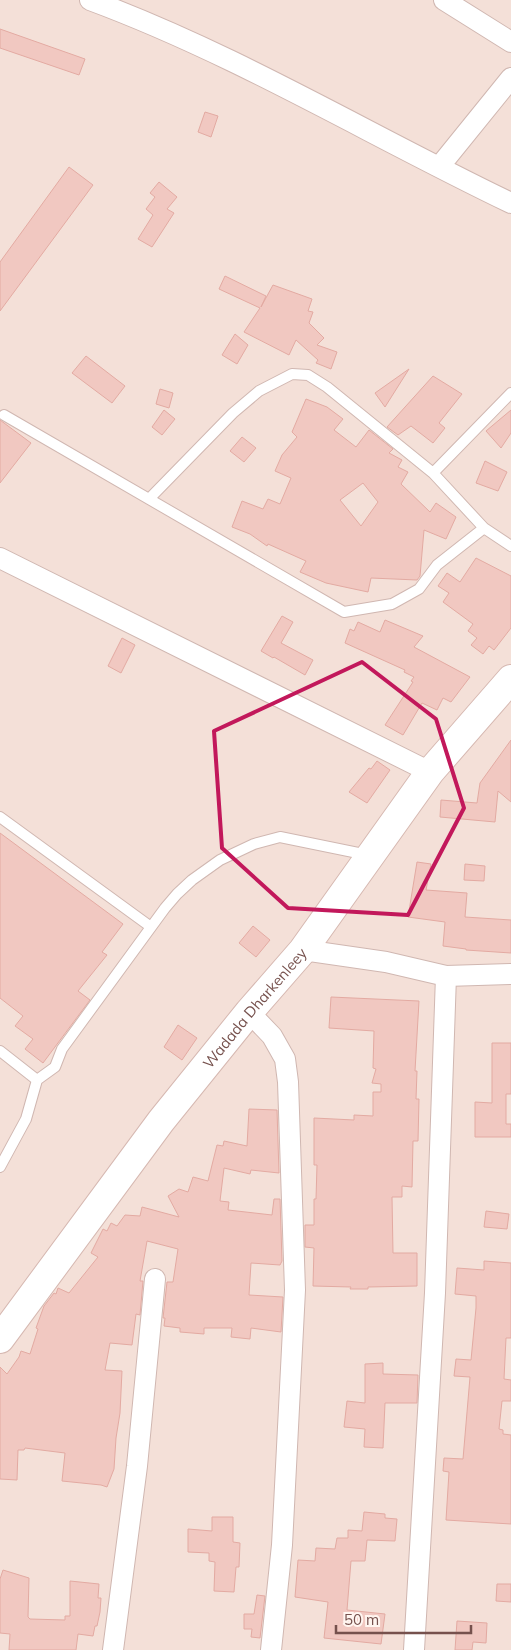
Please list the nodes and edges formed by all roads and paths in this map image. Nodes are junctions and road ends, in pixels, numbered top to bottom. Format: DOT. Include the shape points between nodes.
graph roads {
  1 [pos="90,0"];
  2 [pos="444,0"];
  3 [pos="133,7"];
  4 [pos="511,42"];
  5 [pos="511,78"];
  6 [pos="439,167"];
  7 [pos="511,203"];
  8 [pos="511,393"];
  9 [pos="4,415"];
  10 [pos="433,473"];
  11 [pos="149,499"];
  12 [pos="484,528"];
  13 [pos="511,546"];
  14 [pos="0,558"];
  15 [pos="511,679"];
  16 [pos="430,772"];
  17 [pos="0,817"];
  18 [pos="371,856"];
  19 [pos="151,927"];
  20 [pos="302,950"];
  21 [pos="511,974"];
  22 [pos="446,976"];
  23 [pos="249,1012"];
  24 [pos="0,1051"];
  25 [pos="36,1080"];
  26 [pos="0,1167"];
  27 [pos="155,1279"];
  28 [pos="0,1338"];
  29 [pos="113,1650"];
  30 [pos="271,1650"];
  31 [pos="414,1650"];
  1 -- 3 [label="street"];
  2 -- 4 [label="street"];
  3 -- 6 [label="street"];
  5 -- 6 [label="street"];
  6 -- 7 [label="street"];
  8 -- 10 [label="lane"];
  9 -- 11 [label="lane"];
  10 -- 11 [label="lane" via="327,386 308,375 292,374 259,391 233,413"];
  10 -- 12 [label="lane"];
  11 -- 12 [label="lane" via="344,612 392,604 420,590 438,565"];
  12 -- 13 [label="lane"];
  14 -- 16 [label="street"];
  15 -- 16 [label="main road, Wadada Dharkenleey"];
  16 -- 18 [label="main road, Wadada Dharkenleey"];
  17 -- 19 [label="lane"];
  18 -- 19 [label="lane" via="280,837 254,844 220,860 192,880"];
  18 -- 20 [label="main road, Wadada Dharkenleey"];
  19 -- 25 [label="lane" via="62,1049 55,1067"];
  20 -- 22 [label="street" via="386,962"];
  20 -- 23 [label="main road, Wadada Dharkenleey"];
  21 -- 22 [label="street"];
  22 -- 31 [label="street" via="435,1293"];
  23 -- 28 [label="main road, Wadada Dharkenleey" via="161,1121"];
  23 -- 30 [label="street" via="272,1036 285,1059 294,1228 295,1290 282,1545"];
  24 -- 25 [label="lane"];
  25 -- 26 [label="lane" via="26,1118"];
  27 -- 29 [label="street" via="137,1466"];
}
